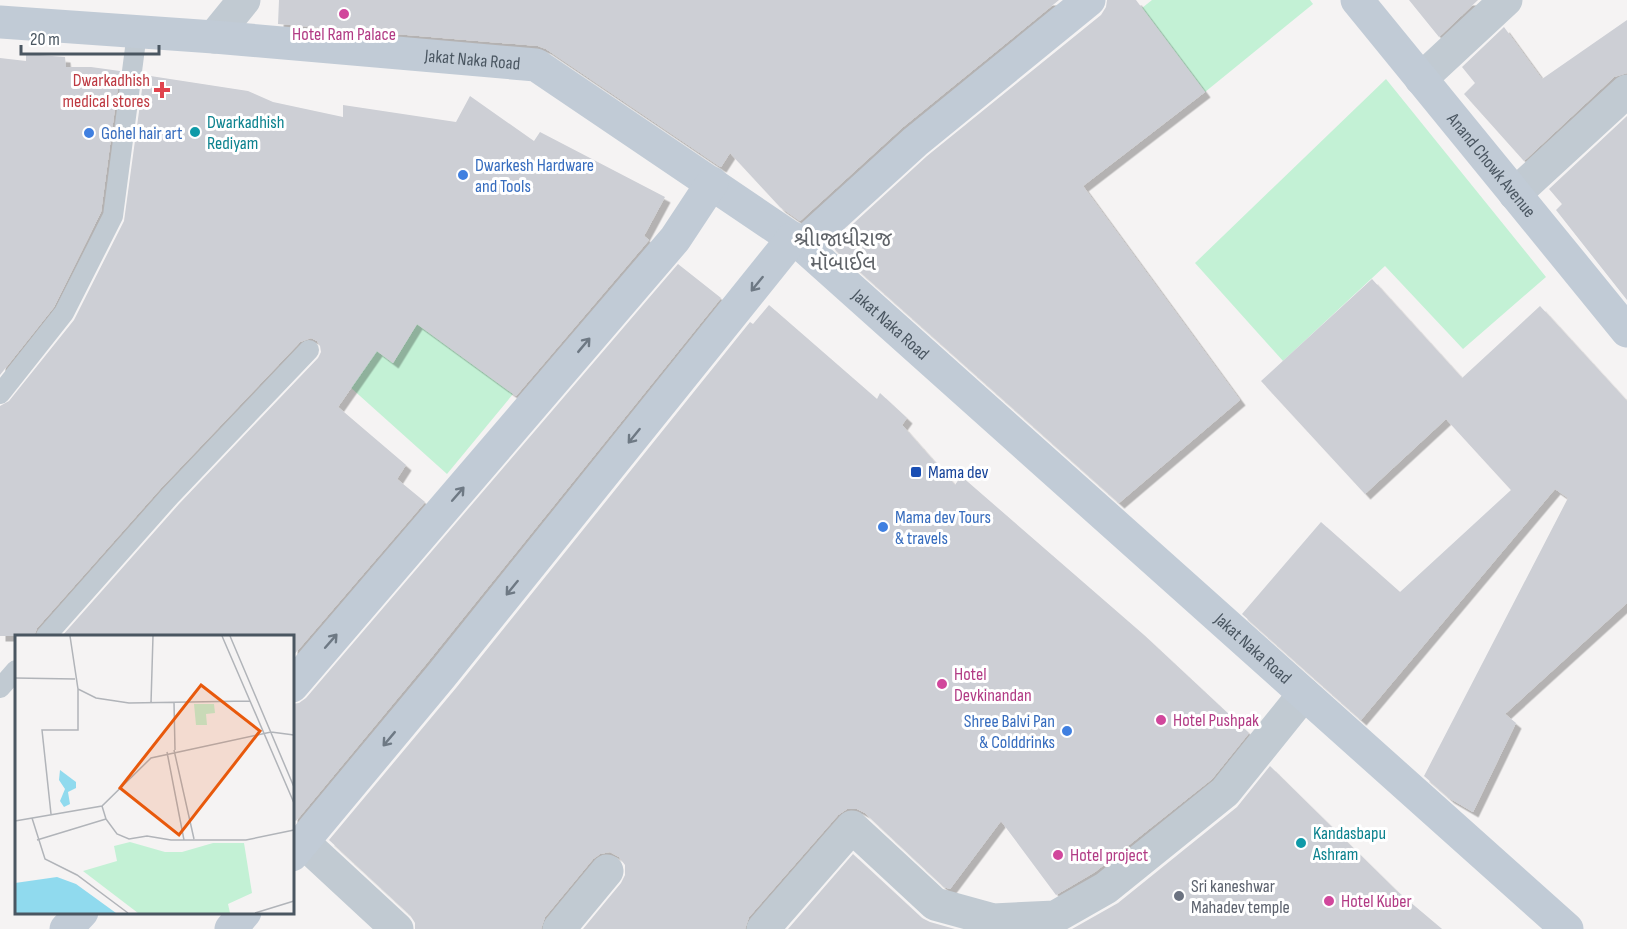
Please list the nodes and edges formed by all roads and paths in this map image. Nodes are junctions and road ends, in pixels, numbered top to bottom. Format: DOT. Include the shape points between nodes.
graph roads {
  1 [pos="244,0"];
  2 [pos="1089,0"];
  3 [pos="1357,0"];
  4 [pos="1506,0"];
  5 [pos="0,22"];
  6 [pos="137,33"];
  7 [pos="214,37"];
  8 [pos="1421,79"];
  9 [pos="1627,91"];
  10 [pos="712,183"];
  11 [pos="1515,194"];
  12 [pos="798,242"];
  13 [pos="1627,331"];
  14 [pos="309,350"];
  15 [pos="0,394"];
  16 [pos="47,635"];
  17 [pos="15,671"];
  18 [pos="294,684"];
  19 [pos="0,688"];
  20 [pos="1304,694"];
  21 [pos="298,849"];
  22 [pos="607,871"];
  23 [pos="79,914"];
  24 [pos="242,914"];
  25 [pos="66,929"];
  26 [pos="231,929"];
  27 [pos="397,929"];
  28 [pos="559,929"];
  29 [pos="763,929"];
  30 [pos="1567,929"];
  1 -- 7 [label="street"];
  2 -- 12 [label="main road"];
  3 -- 8 [label="main road, Anand Chowk Avenue"];
  4 -- 8 [label="street"];
  5 -- 6 [label="main road, Jakat Naka Road"];
  6 -- 7 [label="main road, Jakat Naka Road"];
  6 -- 15 [label="lane" via="113,216 64,313"];
  7 -- 10 [label="main road, Jakat Naka Road" via="536,65"];
  8 -- 11 [label="main road, Anand Chowk Avenue"];
  9 -- 11 [label="street"];
  10 -- 12 [label="main road, Jakat Naka Road"];
  18 -- 10 [label="main road, one-way" via="675,239"];
  11 -- 13 [label="main road, Anand Chowk Avenue"];
  12 -- 20 [label="main road, Jakat Naka Road"];
  12 -- 21 [label="main road, one-way"];
  14 -- 16 [label="lane" via="170,496"];
  17 -- 19 [label="lane"];
  20 -- 29 [label="street" via="1225,792 1106,888 1055,917 993,920 935,904 852,827"];
  20 -- 30 [label="main road, Jakat Naka Road"];
  21 -- 27 [label="street"];
  22 -- 28 [label="street"];
  23 -- 25 [label="main road"];
  24 -- 26 [label="main road"];
}
